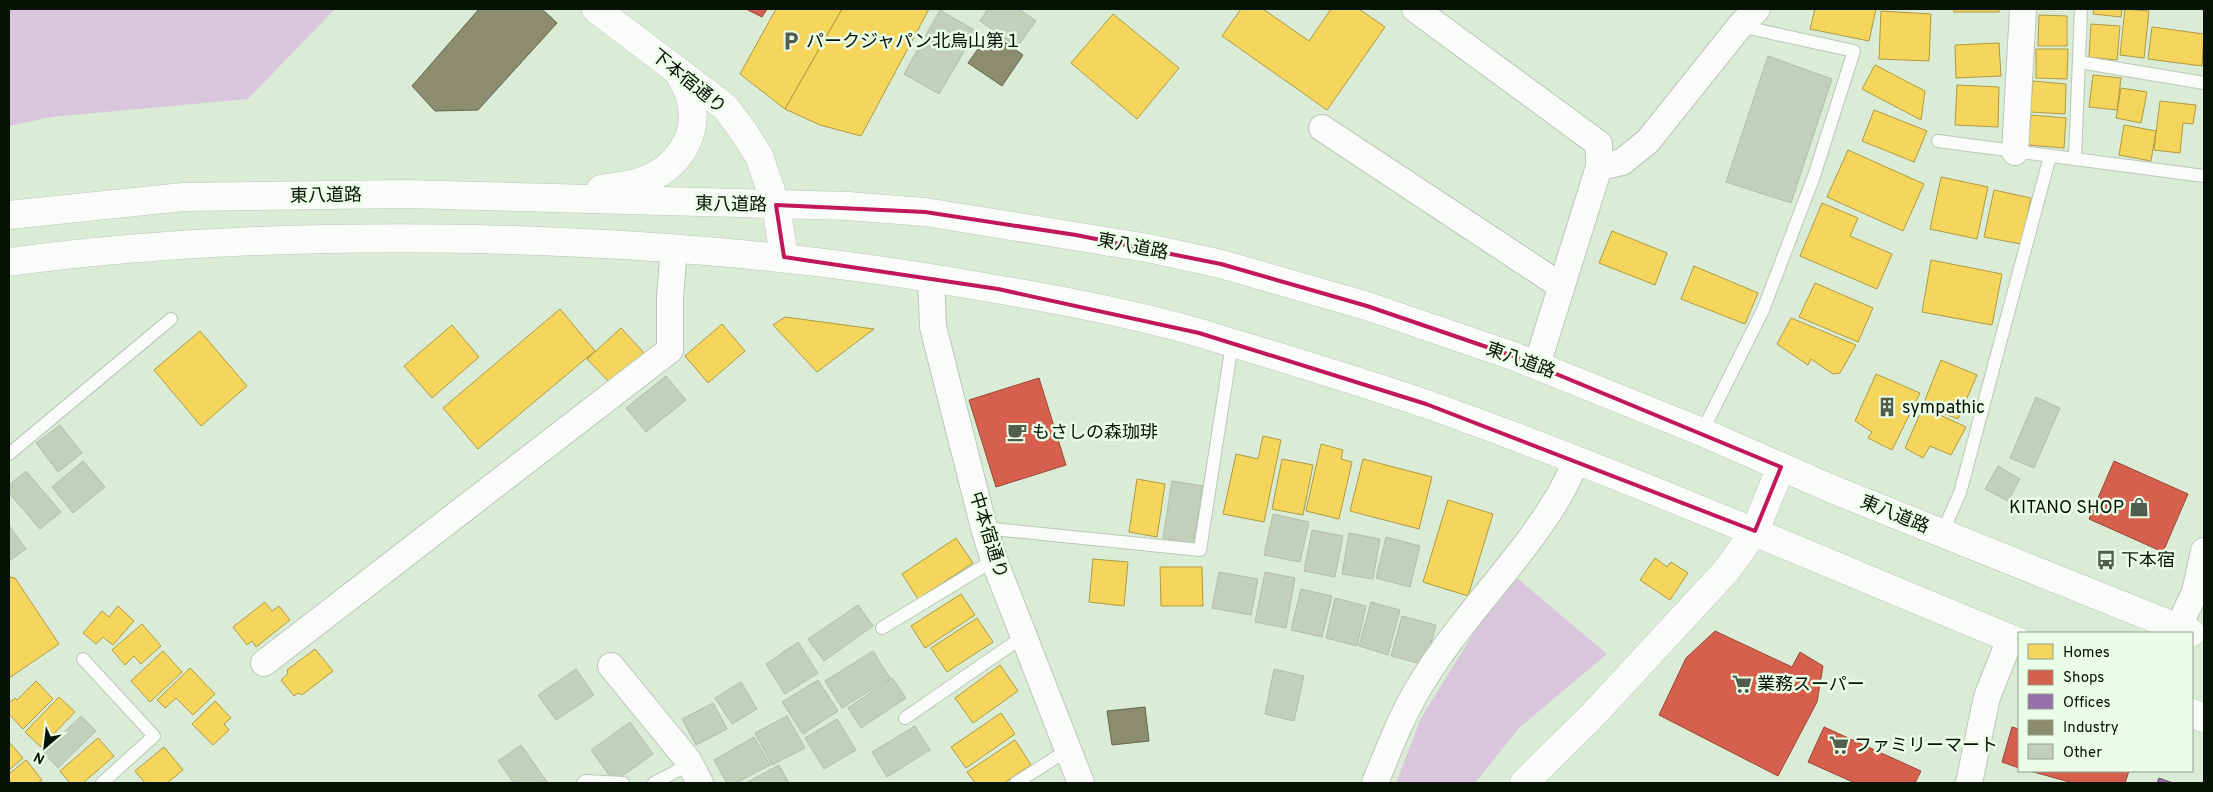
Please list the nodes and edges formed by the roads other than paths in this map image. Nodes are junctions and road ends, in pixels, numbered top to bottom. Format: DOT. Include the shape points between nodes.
graph roads {
  1 [pos="2023,9"];
  2 [pos="2081,9"];
  3 [pos="603,11"];
  4 [pos="1427,12"];
  5 [pos="1749,18"];
  6 [pos="2079,62"];
  7 [pos="677,70"];
  8 [pos="2204,83"];
  9 [pos="1322,128"];
  10 [pos="1938,141"];
  11 [pos="2015,152"];
  12 [pos="2050,156"];
  13 [pos="2075,159"];
  14 [pos="1599,167"];
  15 [pos="2204,176"];
  16 [pos="543,198"];
  17 [pos="776,205"];
  18 [pos="9,215"];
  19 [pos="674,248"];
  20 [pos="784,257"];
  21 [pos="9,262"];
  22 [pos="931,278"];
  23 [pos="1561,286"];
  24 [pos="171,319"];
  25 [pos="1232,344"];
  26 [pos="1537,365"];
  27 [pos="1702,432"];
  28 [pos="9,454"];
  29 [pos="1577,460"];
  30 [pos="1781,466"];
  31 [pos="984,528"];
  32 [pos="1755,531"];
  33 [pos="1942,533"];
  34 [pos="2204,552"];
  35 [pos="994,560"];
  36 [pos="882,628"];
  37 [pos="2187,632"];
  38 [pos="1024,636"];
  39 [pos="2015,640"];
  40 [pos="83,659"];
  41 [pos="264,663"];
  42 [pos="611,666"];
  43 [pos="905,718"];
  44 [pos="1069,749"];
  45 [pos="695,774"];
  46 [pos="102,783"];
  47 [pos="583,783"];
  48 [pos="623,783"];
  49 [pos="654,783"];
  50 [pos="1016,783"];
  51 [pos="1081,783"];
  52 [pos="1375,783"];
  53 [pos="1524,783"];
  54 [pos="1969,783"];
  1 -- 11 [label="street"];
  2 -- 6 [label="lane"];
  3 -- 7 [label="main road, 下本宿通り"];
  4 -- 14 [label="street" via="1599,144"];
  5 -- 14 [label="street" via="1648,142 1622,162"];
  5 -- 27 [label="lane" via="1854,51 1814,176 1763,310"];
  6 -- 8 [label="lane"];
  6 -- 13 [label="lane"];
  7 -- 16 [label="main road" via="688,91 692,112 691,129 681,154 673,164 636,183"];
  7 -- 17 [label="main road, 下本宿通り" via="725,107 744,132 759,156"];
  9 -- 23 [label="street"];
  10 -- 11 [label="lane"];
  11 -- 12 [label="lane"];
  12 -- 13 [label="lane"];
  12 -- 33 [label="lane" via="1960,493"];
  13 -- 15 [label="lane"];
  14 -- 23 [label="street"];
  16 -- 17 [label="main road, 東八道路"];
  16 -- 18 [label="main road, 東八道路" via="405,194 183,197"];
  17 -- 20 [label="main road, 下本宿通り"];
  17 -- 26 [label="main road, 東八道路" via="925,212 1148,248 1221,264 1367,306"];
  19 -- 20 [label="main road"];
  19 -- 21 [label="main road" via="567,241 262,239 111,249"];
  19 -- 41 [label="street" via="670,350"];
  20 -- 22 [label="main road"];
  22 -- 25 [label="main road" via="1114,313"];
  22 -- 31 [label="street, 中本宿通り" via="932,327"];
  23 -- 26 [label="street"];
  24 -- 28 [label="lane"];
  25 -- 29 [label="main road" via="1426,404"];
  25 -- 31 [label="lane" via="1200,550"];
  26 -- 27 [label="main road, 東八道路"];
  27 -- 30 [label="main road, 東八道路"];
  29 -- 32 [label="main road"];
  29 -- 52 [label="street" via="1554,505 1419,687 1390,744"];
  30 -- 32 [label="main road"];
  30 -- 33 [label="main road, 東八道路"];
  31 -- 35 [label="street, 中本宿通り"];
  32 -- 39 [label="main road"];
  32 -- 53 [label="main road" via="1707,594"];
  33 -- 37 [label="main road, 東八道路"];
  34 -- 37 [label="street"];
  35 -- 36 [label="lane"];
  35 -- 38 [label="street, 中本宿通り"];
  38 -- 43 [label="lane"];
  38 -- 44 [label="street, 中本宿通り"];
  39 -- 54 [label="street" via="1987,697"];
  40 -- 46 [label="lane" via="154,736"];
  42 -- 45 [label="street"];
  44 -- 50 [label="lane"];
  44 -- 51 [label="street, 中本宿通り"];
  45 -- 49 [label="lane"];
  47 -- 48 [label="lane"];
}
